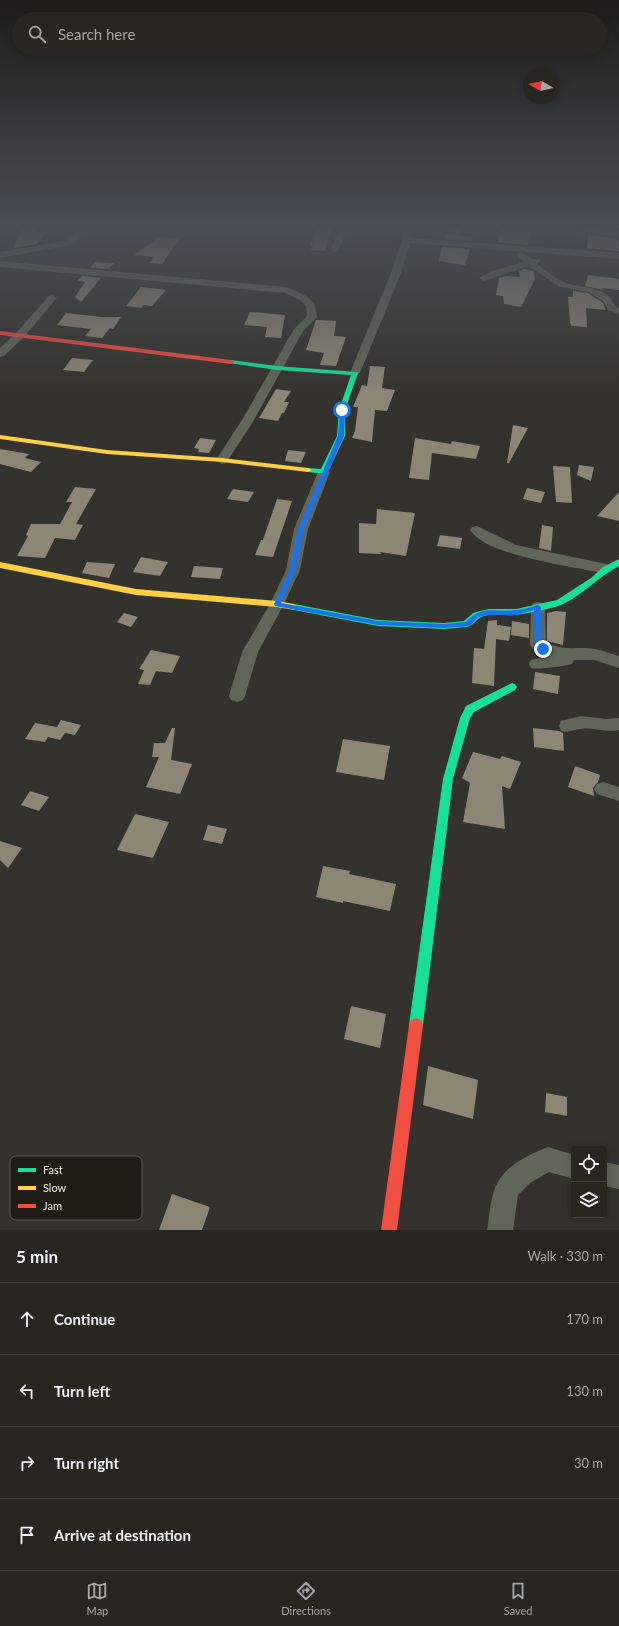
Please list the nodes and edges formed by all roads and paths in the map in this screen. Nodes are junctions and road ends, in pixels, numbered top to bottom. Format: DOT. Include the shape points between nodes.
graph roads {
  1 [pos="202,282"];
  2 [pos="392,282"];
  3 [pos="559,282"];
  4 [pos="52,298"];
  5 [pos="619,311"];
  6 [pos="0,333"];
  7 [pos="20,335"];
  8 [pos="0,354"];
  9 [pos="277,368"];
  10 [pos="355,373"];
  11 [pos="0,437"];
  12 [pos="222,460"];
  13 [pos="324,472"];
  14 [pos="477,530"];
  15 [pos="619,562"];
  16 [pos="0,565"];
  17 [pos="606,569"];
  18 [pos="278,604"];
  19 [pos="538,607"];
  20 [pos="619,652"];
  21 [pos="594,654"];
  22 [pos="619,662"];
  23 [pos="537,664"];
  24 [pos="512,687"];
  25 [pos="236,696"];
  26 [pos="619,724"];
  27 [pos="567,726"];
  28 [pos="571,1165"];
  29 [pos="607,1175"];
  30 [pos="619,1177"];
  31 [pos="389,1230"];
  32 [pos="500,1230"];
  1 -- 9 [label="street" via="286,290 303,298 311,306 312,317 300,329"];
  2 -- 10 [label="street"];
  3 -- 5 [label="street" via="592,290 608,300 611,308"];
  4 -- 7 [label="street"];
  6 -- 7 [label="street"];
  7 -- 8 [label="street"];
  7 -- 9 [label="street"];
  9 -- 10 [label="street"];
  9 -- 12 [label="street"];
  10 -- 13 [label="street" via="342,410 341,436"];
  11 -- 12 [label="street" via="107,452"];
  12 -- 13 [label="street"];
  13 -- 18 [label="street" via="301,529 293,570"];
  14 -- 17 [label="street" via="497,543 520,550"];
  15 -- 17 [label="street"];
  16 -- 18 [label="street" via="136,592"];
  17 -- 19 [label="street" via="560,602"];
  18 -- 19 [label="street" via="378,623 444,626 468,624 476,615 489,612 516,612"];
  18 -- 25 [label="street" via="250,652"];
  19 -- 21 [label="street" via="538,645 551,652 570,656"];
  20 -- 21 [label="street" via="600,651"];
  21 -- 22 [label="street"];
  21 -- 23 [label="street" via="575,661 548,661"];
  24 -- 31 [label="street" via="470,710 465,718 448,779"];
  26 -- 27 [label="street" via="582,721"];
  28 -- 32 [label="street" via="548,1159 521,1174 507,1189"];
  29 -- 30 [label="street"];
}
